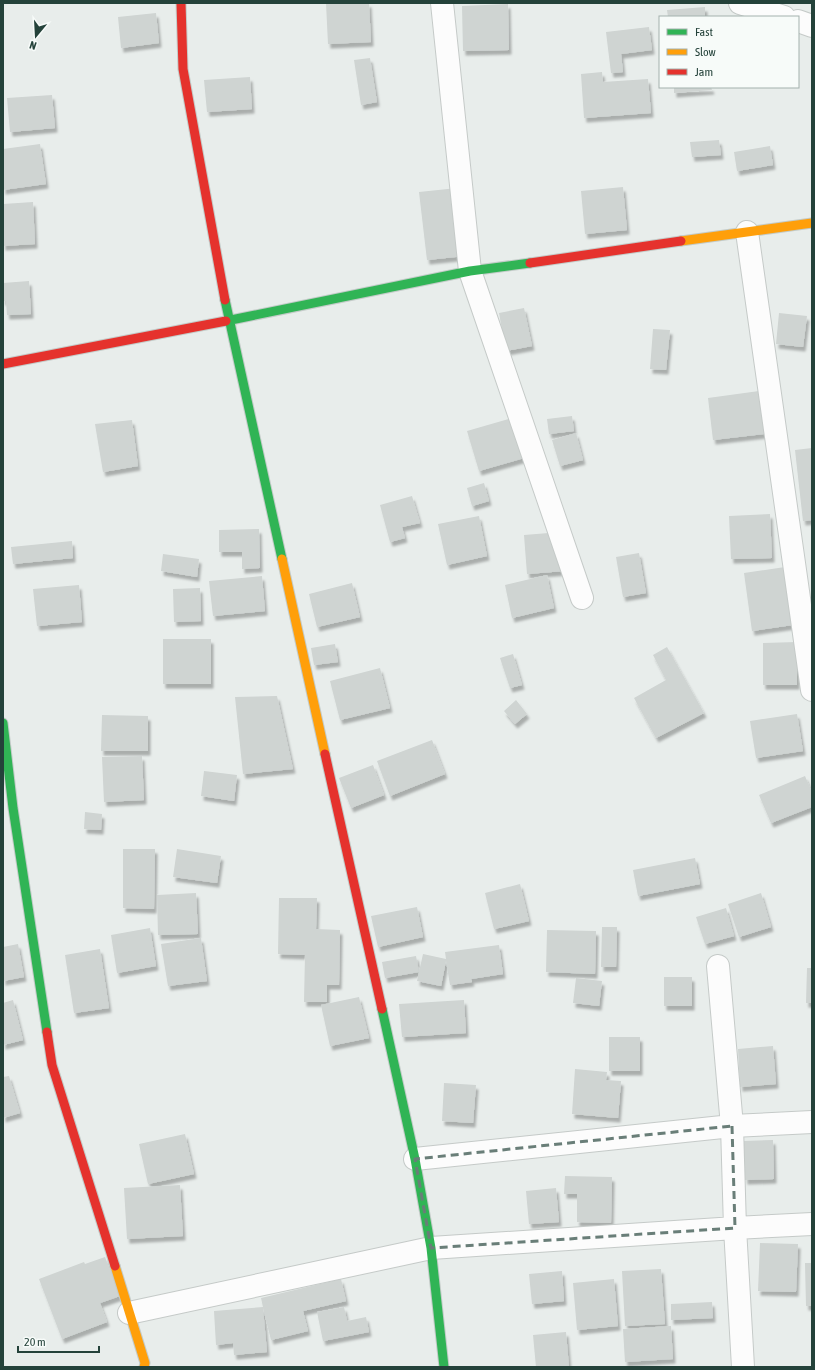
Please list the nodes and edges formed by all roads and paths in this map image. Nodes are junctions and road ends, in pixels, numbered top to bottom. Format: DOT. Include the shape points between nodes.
graph roads {
  1 [pos="182,3"];
  2 [pos="442,3"];
  3 [pos="740,3"];
  4 [pos="781,16"];
  5 [pos="799,21"];
  6 [pos="812,26"];
  7 [pos="812,223"];
  8 [pos="746,232"];
  9 [pos="470,271"];
  10 [pos="229,321"];
  11 [pos="3,364"];
  12 [pos="582,598"];
  13 [pos="812,690"];
  14 [pos="3,723"];
  15 [pos="8,808"];
  16 [pos="718,966"];
  17 [pos="812,1122"];
  18 [pos="732,1126"];
  19 [pos="415,1159"];
  20 [pos="812,1224"];
  21 [pos="735,1228"];
  22 [pos="431,1248"];
  23 [pos="129,1313"];
  24 [pos="144,1367"];
  25 [pos="444,1367"];
  26 [pos="743,1367"];
  1 -- 10 [label="street" via="182,69"];
  2 -- 9 [label="street"];
  3 -- 4 [label="street"];
  5 -- 6 [label="street"];
  7 -- 8 [label="street"];
  8 -- 9 [label="street"];
  8 -- 13 [label="street"];
  9 -- 10 [label="street"];
  9 -- 12 [label="street"];
  10 -- 11 [label="street"];
  10 -- 19 [label="street"];
  14 -- 15 [label="street"];
  15 -- 23 [label="street" via="52,1065"];
  16 -- 18 [label="street"];
  17 -- 18 [label="street"];
  18 -- 19 [label="street"];
  18 -- 21 [label="street"];
  19 -- 22 [label="street"];
  20 -- 21 [label="street"];
  21 -- 22 [label="street"];
  21 -- 26 [label="street"];
  22 -- 23 [label="street"];
  22 -- 25 [label="street"];
  23 -- 24 [label="street"];
}
